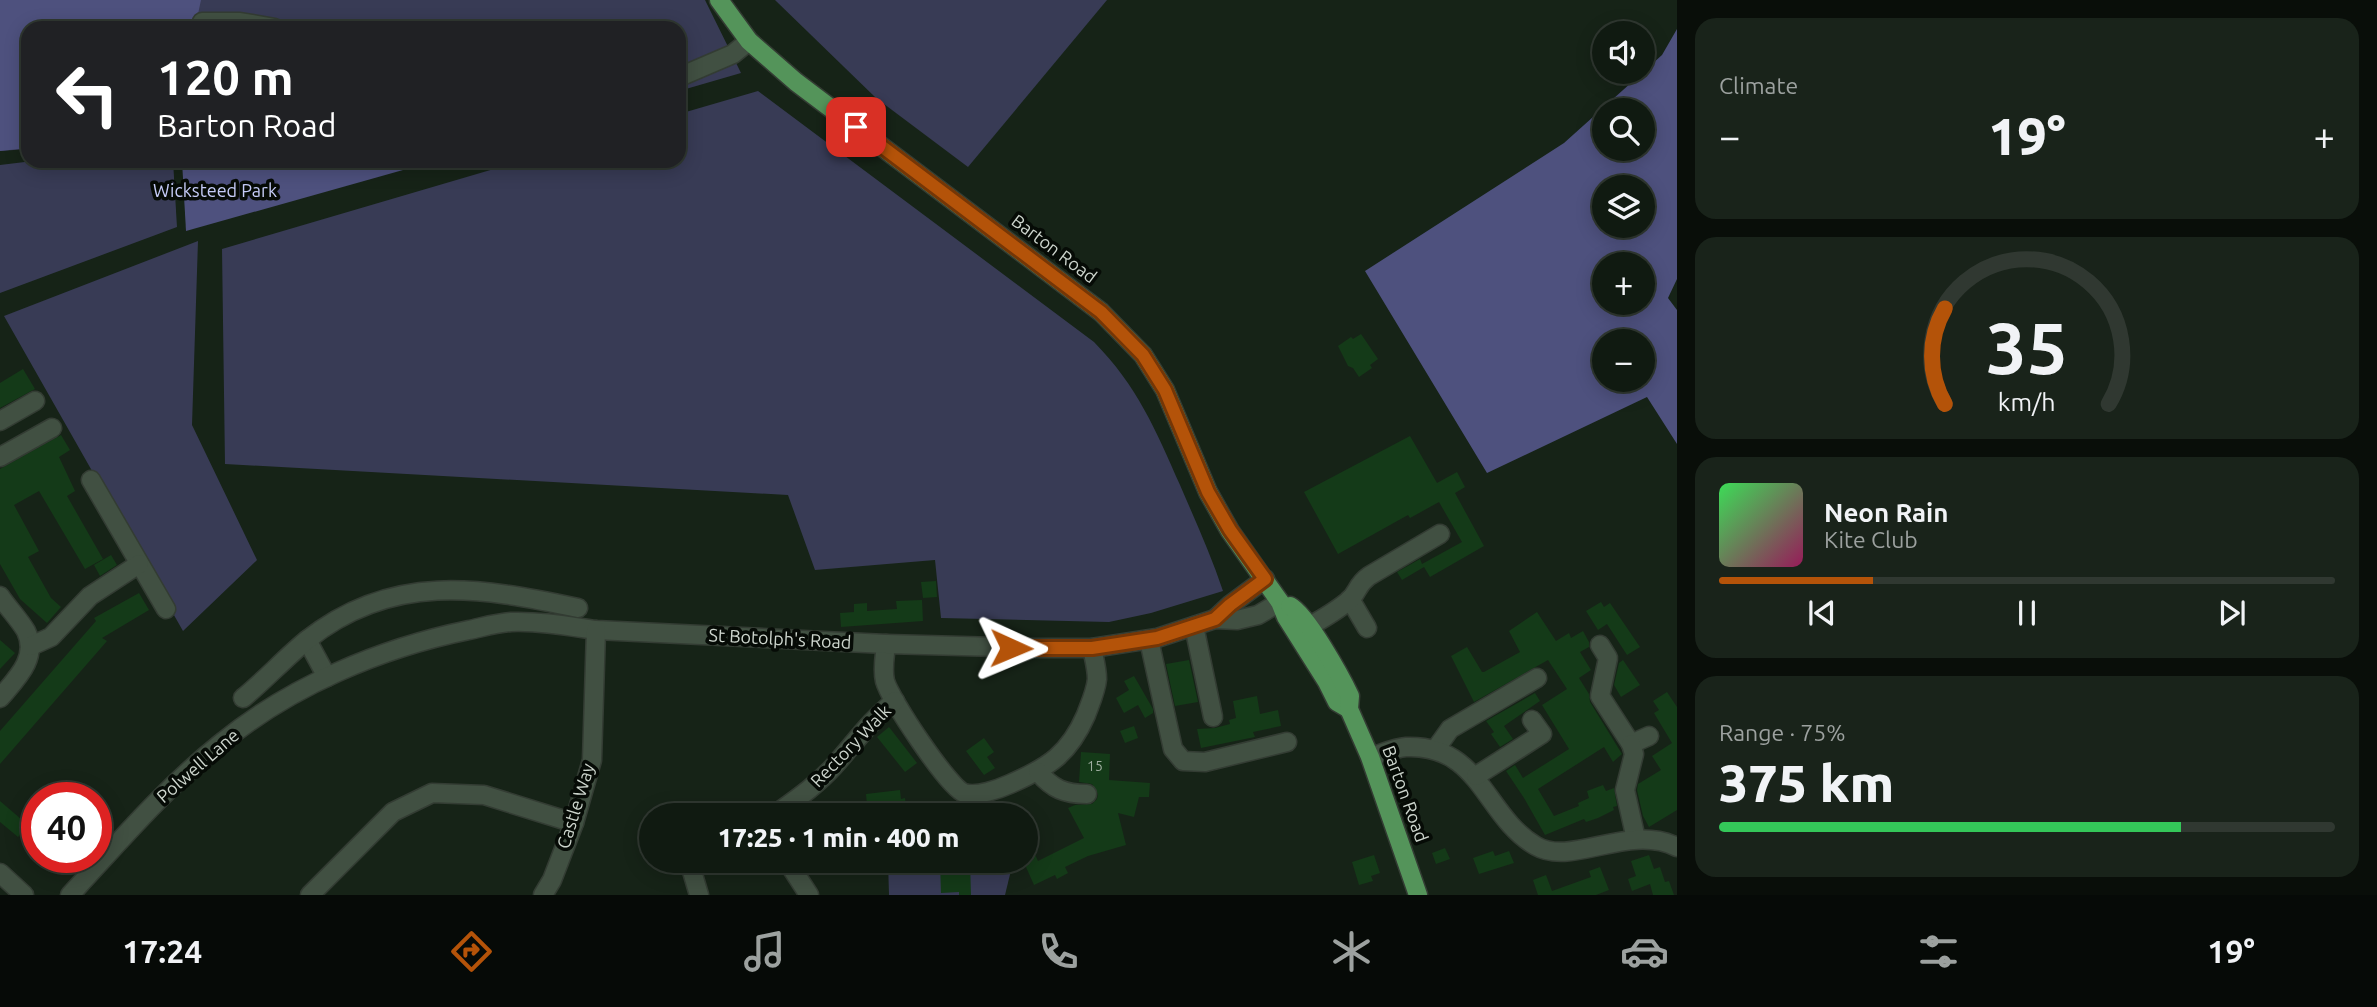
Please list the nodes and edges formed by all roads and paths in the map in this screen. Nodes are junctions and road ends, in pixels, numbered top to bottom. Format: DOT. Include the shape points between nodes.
graph roads {
  1 [pos="719,0"];
  2 [pos="749,41"];
  3 [pos="686,74"];
  4 [pos="35,401"];
  5 [pos="0,421"];
  6 [pos="52,428"];
  7 [pos="0,457"];
  8 [pos="91,480"];
  9 [pos="1440,534"];
  10 [pos="139,564"];
  11 [pos="1265,579"];
  12 [pos="509,594"];
  13 [pos="0,596"];
  14 [pos="1350,599"];
  15 [pos="1280,602"];
  16 [pos="578,608"];
  17 [pos="166,609"];
  18 [pos="1215,619"];
  19 [pos="509,622"];
  20 [pos="1194,626"];
  21 [pos="1367,628"];
  22 [pos="596,630"];
  23 [pos="1303,630"];
  24 [pos="307,640"];
  25 [pos="1149,640"];
  26 [pos="886,644"];
  27 [pos="1600,645"];
  28 [pos="31,646"];
  29 [pos="1092,648"];
  30 [pos="349,668"];
  31 [pos="327,677"];
  32 [pos="1537,678"];
  33 [pos="0,698"];
  34 [pos="243,698"];
  35 [pos="895,701"];
  36 [pos="1213,717"];
  37 [pos="1532,720"];
  38 [pos="1649,736"];
  39 [pos="1287,742"];
  40 [pos="1631,744"];
  41 [pos="1435,750"];
  42 [pos="1370,757"];
  43 [pos="1038,772"];
  44 [pos="1476,776"];
  45 [pos="1087,794"];
  46 [pos="791,803"];
  47 [pos="574,823"];
  48 [pos="1636,839"];
  49 [pos="1677,847"];
  50 [pos="0,873"];
  51 [pos="693,873"];
  52 [pos="795,873"];
  53 [pos="24,895"];
  54 [pos="70,895"];
  55 [pos="310,895"];
  56 [pos="543,895"];
  57 [pos="699,895"];
  58 [pos="809,895"];
  59 [pos="1418,895"];
  1 -- 2 [label="main road, Barton Road"];
  2 -- 3 [label="street" via="733,54"];
  2 -- 11 [label="main road, Barton Road" via="796,82 1101,312 1143,355 1165,390 1208,492"];
  4 -- 5 [label="street"];
  6 -- 7 [label="street"];
  8 -- 10 [label="street"];
  9 -- 14 [label="street" via="1369,576"];
  10 -- 17 [label="street"];
  10 -- 28 [label="street" via="90,596 51,637"];
  11 -- 15 [label="main road, Barton Road"];
  11 -- 18 [label="street, St Botolph's Road"];
  12 -- 16 [label="street"];
  12 -- 19 [label="street"];
  12 -- 24 [label="street" via="475,589 422,591 377,600"];
  13 -- 28 [label="street"];
  14 -- 21 [label="street"];
  14 -- 23 [label="street"];
  15 -- 18 [label="street, St Botolph's Road" via="1237,620"];
  15 -- 23 [label="main road, Barton Road" via="1295,609"];
  18 -- 20 [label="street, St Botolph's Road"];
  19 -- 22 [label="street, St Botolph's Road"];
  19 -- 30 [label="street, St Botolph's Road" via="436,637"];
  20 -- 25 [label="street, St Botolph's Road"];
  20 -- 36 [label="street"];
  22 -- 26 [label="street, St Botolph's Road"];
  22 -- 47 [label="street, Castle Way" via="592,760"];
  23 -- 42 [label="main road, Barton Road" via="1344,684 1350,696 1349,709"];
  24 -- 31 [label="street"];
  24 -- 34 [label="street"];
  25 -- 29 [label="street, St Botolph's Road"];
  25 -- 39 [label="street" via="1173,749 1183,761 1205,762"];
  26 -- 29 [label="street, St Botolph's Road"];
  26 -- 35 [label="street" via="885,682"];
  27 -- 40 [label="street" via="1608,658 1600,696"];
  28 -- 33 [label="street" via="23,671"];
  29 -- 43 [label="street" via="1096,688 1082,724 1063,753"];
  30 -- 31 [label="street, Polwell Lane"];
  31 -- 54 [label="street, Polwell Lane" via="220,743 167,790"];
  32 -- 41 [label="street" via="1450,729"];
  35 -- 43 [label="street" via="952,784 964,793 1007,786"];
  35 -- 46 [label="street, Rectory Walk"];
  37 -- 44 [label="street" via="1542,734"];
  38 -- 40 [label="street"];
  40 -- 48 [label="street" via="1634,754 1625,790"];
  41 -- 42 [label="street" via="1404,747"];
  41 -- 44 [label="street"];
  42 -- 59 [label="main road, Barton Road"];
  43 -- 45 [label="street" via="1062,792"];
  44 -- 48 [label="street" via="1513,828 1537,847 1561,852"];
  47 -- 55 [label="street" via="484,795 432,793 393,813"];
  47 -- 56 [label="street, Castle Way"];
  48 -- 49 [label="street" via="1655,838"];
  50 -- 53 [label="street"];
  51 -- 57 [label="street"];
  52 -- 58 [label="street"];
}
